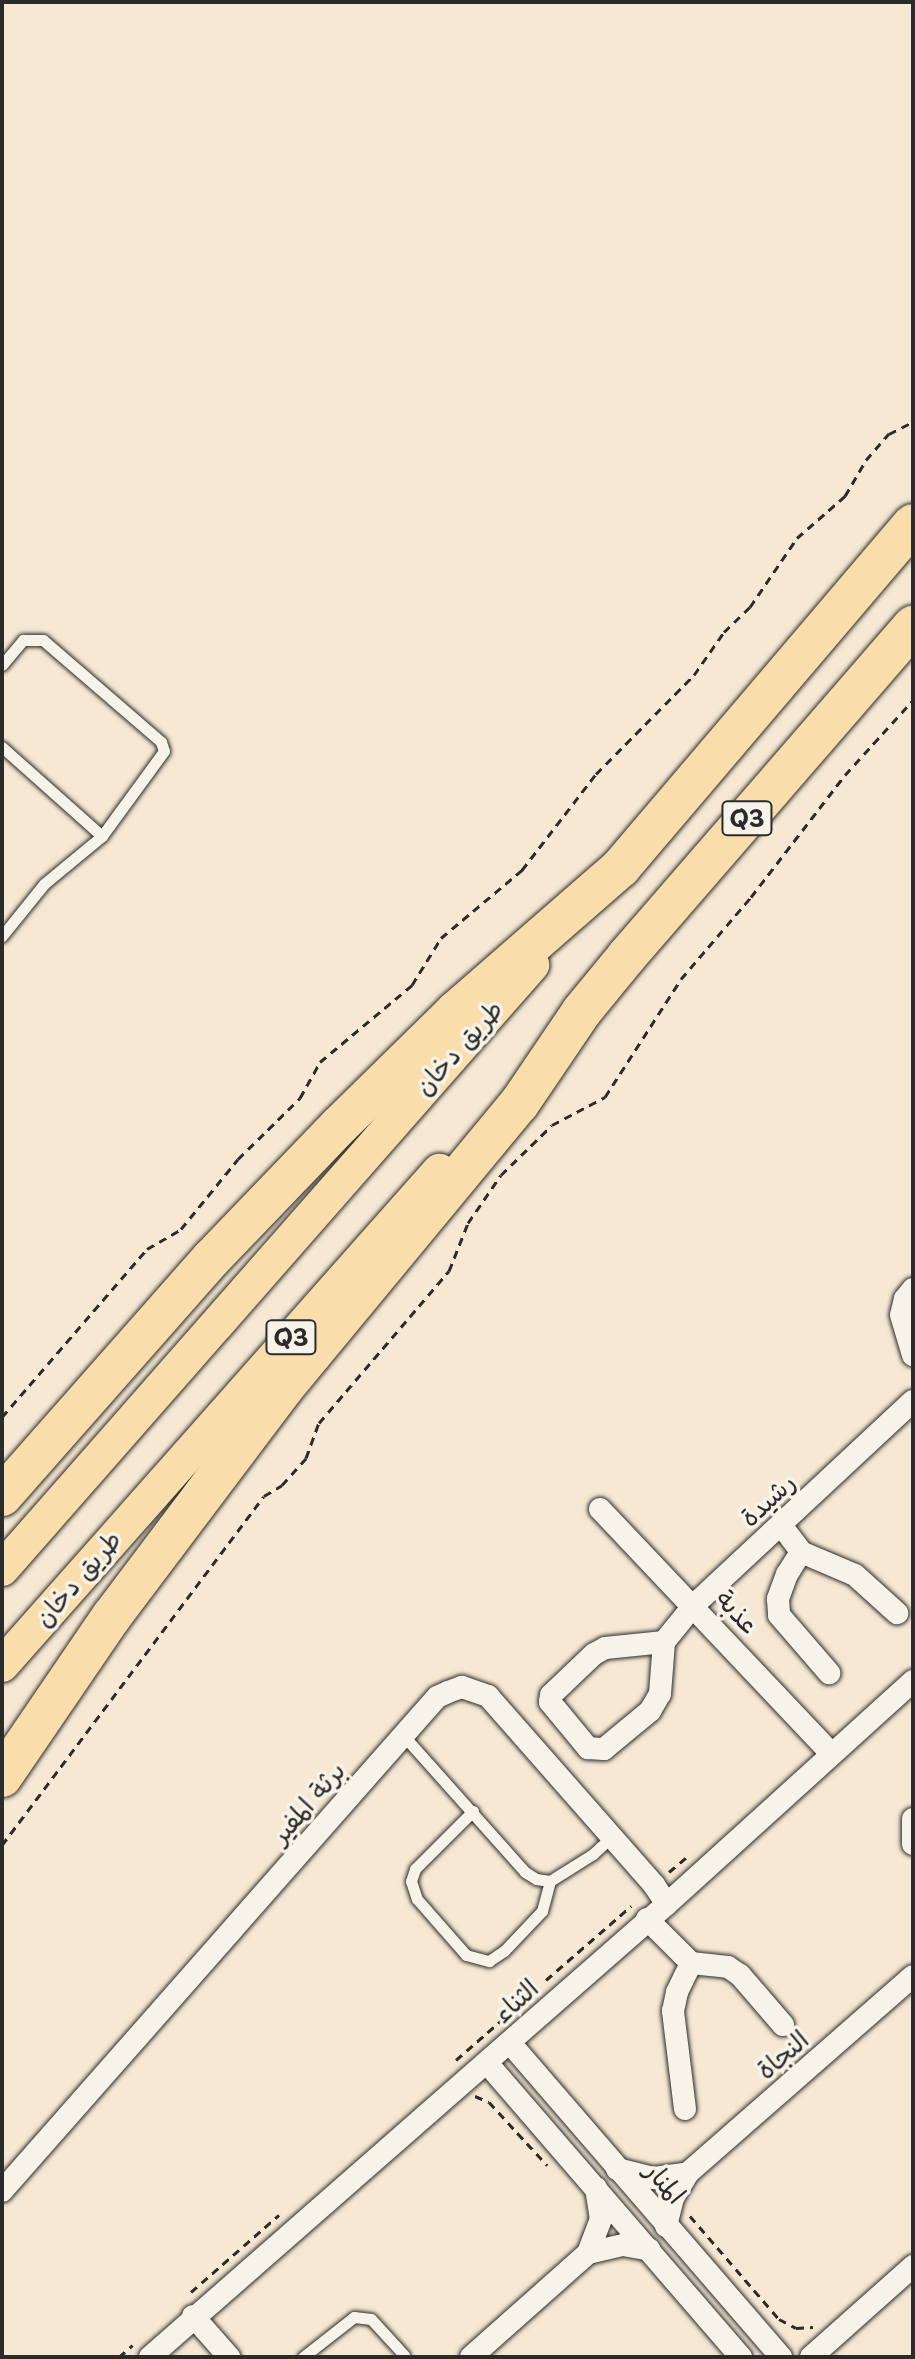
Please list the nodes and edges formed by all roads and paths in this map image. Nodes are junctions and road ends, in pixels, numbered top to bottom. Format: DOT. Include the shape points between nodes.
graph roads {
  1 [pos="913,422"];
  2 [pos="913,524"];
  3 [pos="913,626"];
  4 [pos="2,665"];
  5 [pos="913,700"];
  6 [pos="2,747"];
  7 [pos="102,836"];
  8 [pos="621,867"];
  9 [pos="2,936"];
  10 [pos="582,1011"];
  11 [pos="913,1289"];
  12 [pos="913,1355"];
  13 [pos="120,1362"];
  14 [pos="913,1401"];
  15 [pos="2,1417"];
  16 [pos="2,1496"];
  17 [pos="600,1509"];
  18 [pos="2,1517"];
  19 [pos="781,1525"];
  20 [pos="801,1552"];
  21 [pos="2,1569"];
  22 [pos="694,1605"];
  23 [pos="897,1613"];
  24 [pos="664,1642"];
  25 [pos="2,1665"];
  26 [pos="829,1673"];
  27 [pos="913,1681"];
  28 [pos="403,1735"];
  29 [pos="832,1754"];
  30 [pos="2,1777"];
  31 [pos="473,1811"];
  32 [pos="913,1819"];
  33 [pos="612,1836"];
  34 [pos="913,1844"];
  35 [pos="2,1845"];
  36 [pos="690,1854"];
  37 [pos="550,1881"];
  38 [pos="654,1885"];
  39 [pos="667,1904"];
  40 [pos="647,1919"];
  41 [pos="691,1963"];
  42 [pos="913,1976"];
  43 [pos="783,2025"];
  44 [pos="510,2043"];
  45 [pos="487,2063"];
  46 [pos="448,2066"];
  47 [pos="465,2100"];
  48 [pos="685,2109"];
  49 [pos="617,2169"];
  50 [pos="552,2171"];
  51 [pos="688,2173"];
  52 [pos="595,2187"];
  53 [pos="2,2191"];
  54 [pos="280,2214"];
  55 [pos="666,2226"];
  56 [pos="650,2250"];
  57 [pos="588,2253"];
  58 [pos="913,2266"];
  59 [pos="190,2293"];
  60 [pos="193,2316"];
  61 [pos="144,2349"];
  62 [pos="404,2355"];
  63 [pos="119,2357"];
  64 [pos="229,2357"];
  65 [pos="303,2357"];
  66 [pos="471,2357"];
  67 [pos="741,2357"];
  68 [pos="781,2357"];
  69 [pos="811,2357"];
  1 -- 15 [label="path" via="889,434 845,496 797,538 694,675 596,774 522,870 441,938 412,985 384,1012 320,1062 284,1116 238,1159 181,1229 147,1249"];
  2 -- 8 [label="highway, طريق دخان / Q3"];
  3 -- 10 [label="highway, طريق دخان / Q3"];
  4 -- 7 [label="lane" via="23,640 43,640 161,742 160,759"];
  5 -- 35 [label="path" via="845,775 681,979 605,1097 552,1125 501,1175 468,1223 449,1271 319,1423 306,1458 264,1496"];
  6 -- 7 [label="lane"];
  7 -- 9 [label="lane" via="44,884"];
  8 -- 13 [label="highway" via="455,1012 340,1125"];
  8 -- 21 [label="main road, طريق دخان" via="437,1069"];
  10 -- 25 [label="main road, طريق دخان / Q3"];
  10 -- 30 [label="highway" via="519,1104 282,1390 112,1616"];
  11 -- 12 [label="street" via="901,1315"];
  13 -- 16 [label="highway"];
  13 -- 18 [label="main road" via="89,1414"];
  14 -- 19 [label="street, رشيدة"];
  17 -- 22 [label="street, عذبة"];
  19 -- 20 [label="street"];
  19 -- 22 [label="street, رشيدة"];
  20 -- 23 [label="street" via="855,1575"];
  20 -- 26 [label="street" via="778,1599 779,1615"];
  22 -- 24 [label="street, رشيدة"];
  22 -- 29 [label="street, عذبة"];
  24 -- 24 [label="street" via="605,1648 551,1695 550,1702 588,1748 604,1749 650,1711 660,1694"];
  27 -- 29 [label="street, الثناء"];
  28 -- 31 [label="lane"];
  28 -- 33 [label="street, برثة المفير" via="437,1697 462,1687 476,1689 488,1696"];
  28 -- 53 [label="street, برثة المفير"];
  29 -- 39 [label="street, الثناء"];
  31 -- 37 [label="lane" via="525,1872"];
  31 -- 37 [label="lane" via="415,1869 411,1881 417,1899 466,1955 489,1961 504,1951 542,1911"];
  32 -- 34 [label="street"];
  33 -- 37 [label="lane"];
  33 -- 38 [label="street, برثة المفير"];
  36 -- 38 [label="path"];
  38 -- 39 [label="street, برثة المفير"];
  38 -- 46 [label="path"];
  39 -- 40 [label="street, الثناء"];
  40 -- 41 [label="street"];
  40 -- 44 [label="street, الثناء"];
  41 -- 43 [label="street" via="709,1962 740,1975"];
  41 -- 48 [label="street" via="673,2011"];
  42 -- 51 [label="street, النجاة"];
  44 -- 45 [label="street, الثناء"];
  44 -- 49 [label="street, المنار"];
  45 -- 52 [label="street"];
  45 -- 60 [label="street, الثناء"];
  47 -- 50 [label="path" via="474,2096 489,2102"];
  49 -- 51 [label="street" via="654,2178"];
  49 -- 55 [label="street, المنار"];
  51 -- 55 [label="street, النجاة" via="673,2198"];
  52 -- 56 [label="street"];
  52 -- 57 [label="street" via="601,2219"];
  54 -- 59 [label="path"];
  55 -- 68 [label="street, المنار"];
  56 -- 57 [label="street" via="623,2245"];
  56 -- 67 [label="street"];
  57 -- 66 [label="street"];
  58 -- 69 [label="street"];
  60 -- 61 [label="street, الثناء"];
  60 -- 64 [label="street"];
  61 -- 63 [label="path"];
  62 -- 65 [label="lane" via="371,2319 354,2317"];
}
